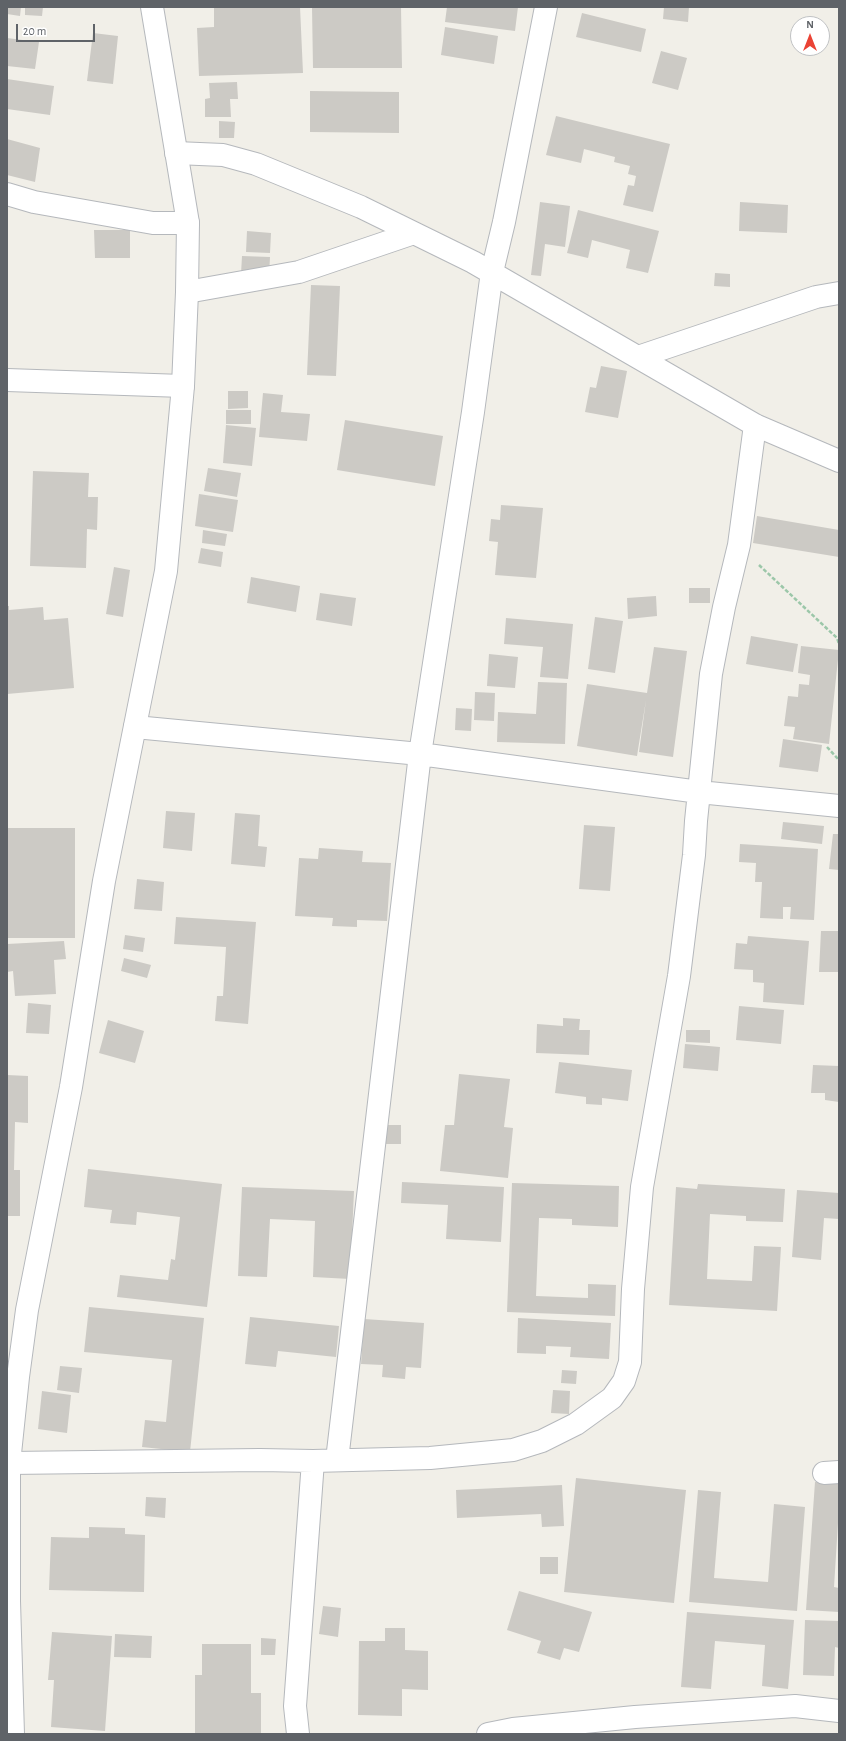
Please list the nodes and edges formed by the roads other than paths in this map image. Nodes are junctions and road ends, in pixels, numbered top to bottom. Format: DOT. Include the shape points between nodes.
graph roads {
  1 [pos="152,7"];
  2 [pos="546,7"];
  3 [pos="176,153"];
  4 [pos="7,194"];
  5 [pos="188,223"];
  6 [pos="414,233"];
  7 [pos="492,272"];
  8 [pos="187,292"];
  9 [pos="839,293"];
  10 [pos="638,357"];
  11 [pos="7,380"];
  12 [pos="183,386"];
  13 [pos="755,424"];
  14 [pos="839,461"];
  15 [pos="135,727"];
  16 [pos="420,754"];
  17 [pos="699,792"];
  18 [pos="839,806"];
  19 [pos="337,1460"];
  20 [pos="313,1461"];
  21 [pos="9,1463"];
  22 [pos="8,1600"];
  23 [pos="839,1711"];
  24 [pos="576,1729"];
  25 [pos="13,1734"];
  26 [pos="298,1734"];
  27 [pos="488,1734"];
  1 -- 3 [label="street"];
  2 -- 7 [label="street"];
  3 -- 5 [label="street"];
  3 -- 6 [label="street" via="223,155 256,164 361,207"];
  4 -- 5 [label="street" via="34,202 153,223"];
  5 -- 8 [label="street"];
  6 -- 7 [label="street"];
  6 -- 8 [label="street" via="299,272"];
  7 -- 10 [label="street"];
  7 -- 16 [label="street"];
  8 -- 12 [label="street"];
  9 -- 10 [label="street" via="816,297"];
  10 -- 13 [label="street"];
  11 -- 12 [label="street"];
  12 -- 15 [label="street" via="166,571"];
  13 -- 14 [label="street"];
  13 -- 17 [label="street" via="739,545 711,674"];
  15 -- 16 [label="street"];
  15 -- 21 [label="street" via="104,881 71,1087 27,1310"];
  16 -- 17 [label="street"];
  16 -- 19 [label="street"];
  17 -- 18 [label="street"];
  17 -- 19 [label="street" via="679,976 642,1187 633,1289 630,1362 624,1381 612,1398 576,1424 542,1441 514,1450 430,1458"];
  19 -- 20 [label="street"];
  20 -- 21 [label="street"];
  20 -- 26 [label="street" via="295,1706"];
  21 -- 22 [label="street"];
  22 -- 25 [label="street"];
  23 -- 24 [label="street" via="796,1706 634,1717"];
  24 -- 27 [label="street" via="514,1729"];
}
